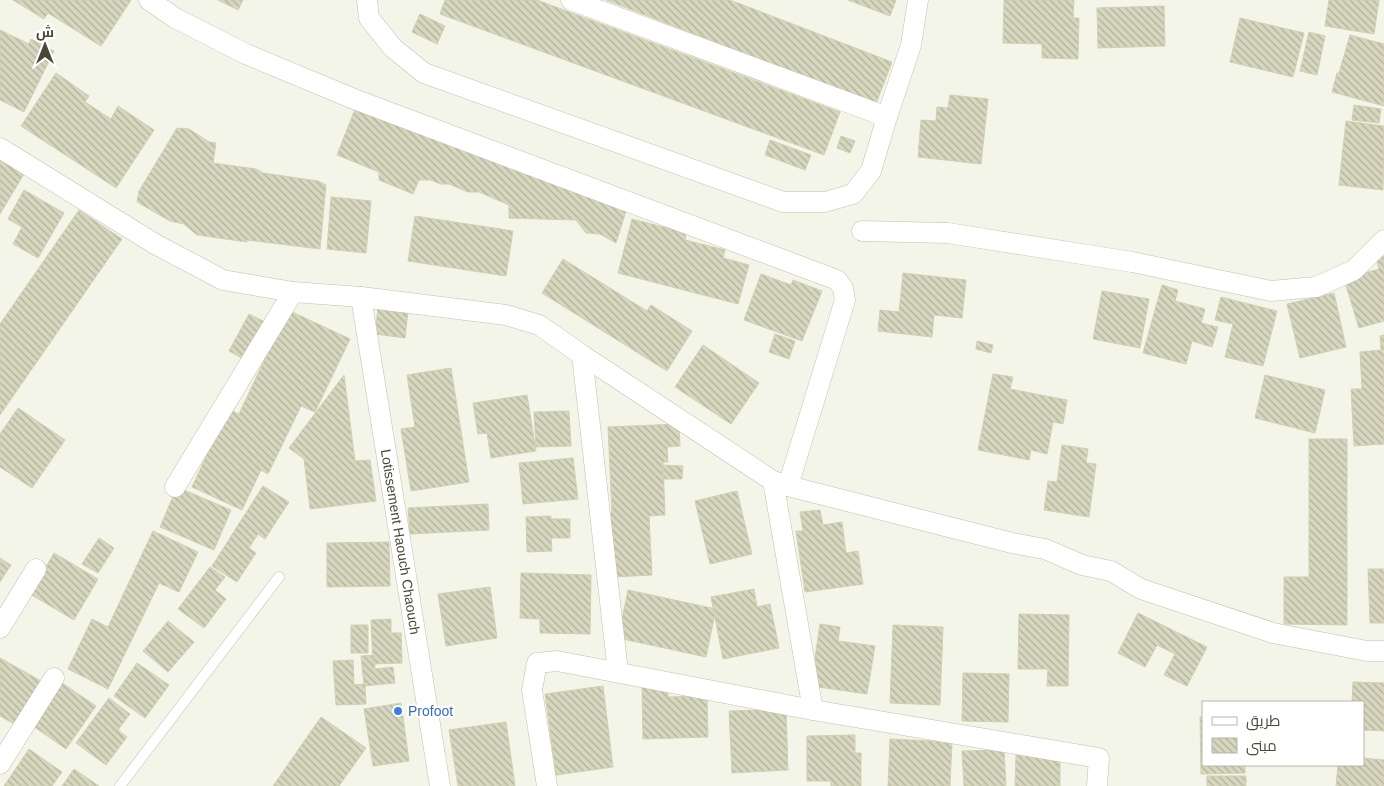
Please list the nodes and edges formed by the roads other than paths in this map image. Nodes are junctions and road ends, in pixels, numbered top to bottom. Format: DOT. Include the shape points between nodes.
graph roads {
  1 [pos="149,0"];
  2 [pos="367,0"];
  3 [pos="571,0"];
  4 [pos="918,0"];
  5 [pos="887,117"];
  6 [pos="0,148"];
  7 [pos="862,231"];
  8 [pos="1384,240"];
  9 [pos="293,292"];
  10 [pos="361,297"];
  11 [pos="582,355"];
  12 [pos="780,483"];
  13 [pos="176,487"];
  14 [pos="36,569"];
  15 [pos="279,577"];
  16 [pos="0,628"];
  17 [pos="1384,651"];
  18 [pos="618,672"];
  19 [pos="54,678"];
  20 [pos="813,710"];
  21 [pos="0,764"];
  22 [pos="120,786"];
  23 [pos="440,786"];
  24 [pos="547,786"];
  25 [pos="1097,786"];
  1 -- 12 [label="street" via="175,18 246,54 354,99 837,280 843,288 845,300"];
  2 -- 5 [label="street" via="369,18 393,48 424,73 783,202 825,202 853,194 871,171"];
  3 -- 5 [label="street"];
  4 -- 5 [label="street" via="911,45"];
  6 -- 9 [label="street" via="155,244 223,280"];
  7 -- 8 [label="street" via="948,233 1132,262 1270,291 1316,287 1354,270"];
  9 -- 10 [label="street"];
  9 -- 13 [label="street"];
  10 -- 11 [label="street" via="506,315 539,325"];
  10 -- 23 [label="street, Lotissement Haouch Chaouch"];
  11 -- 12 [label="street"];
  11 -- 18 [label="street"];
  12 -- 17 [label="street" via="1045,549 1082,564 1111,571 1141,589 1273,633 1367,651"];
  12 -- 20 [label="street"];
  14 -- 16 [label="street"];
  15 -- 22 [label="lane"];
  18 -- 20 [label="street"];
  18 -- 24 [label="street" via="557,661 537,663 532,690"];
  19 -- 21 [label="street"];
  20 -- 25 [label="street" via="1099,758"];
}
